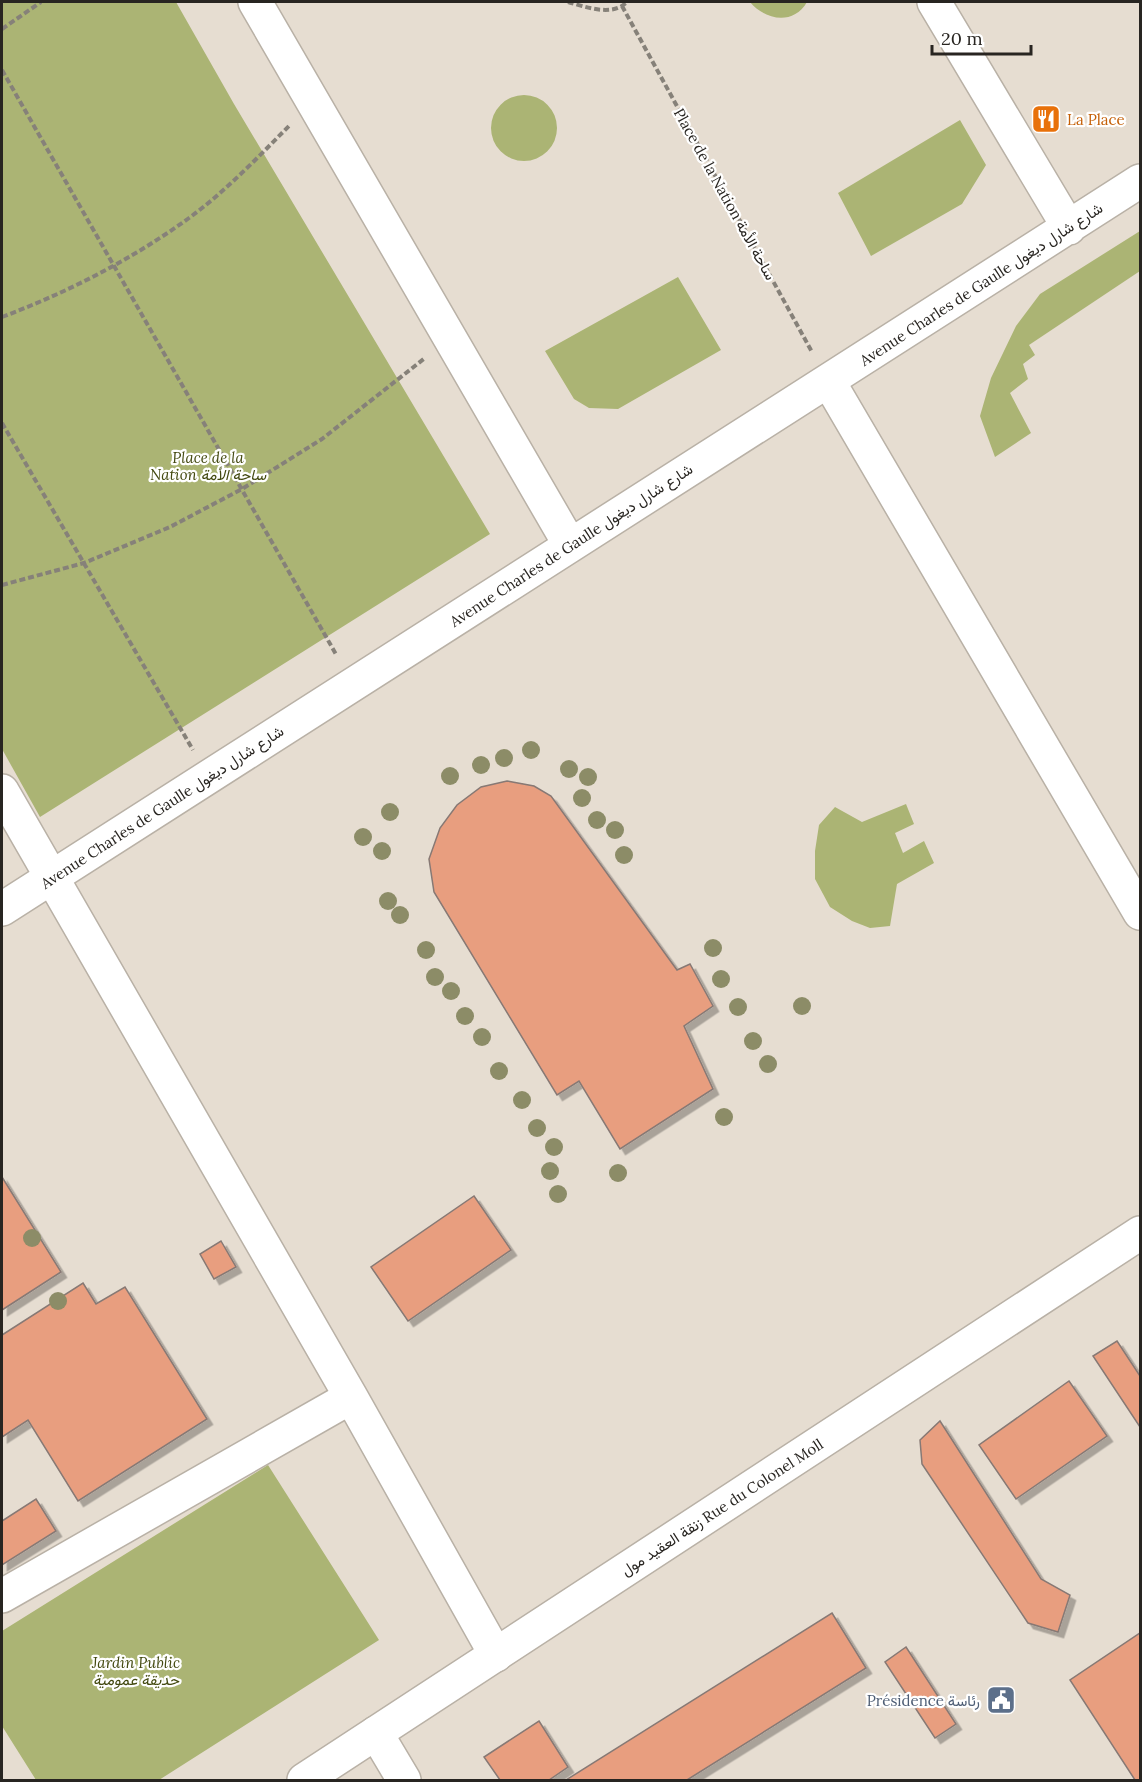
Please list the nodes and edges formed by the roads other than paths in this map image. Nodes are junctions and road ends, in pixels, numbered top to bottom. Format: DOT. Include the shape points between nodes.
graph roads {
  1 [pos="255,2"];
  2 [pos="934,2"];
  3 [pos="1140,181"];
  4 [pos="1069,228"];
  5 [pos="829,382"];
  6 [pos="570,545"];
  7 [pos="2,791"];
  8 [pos="51,878"];
  9 [pos="2,909"];
  10 [pos="1140,913"];
  11 [pos="1140,1233"];
  12 [pos="351,1397"];
  13 [pos="2,1596"];
  14 [pos="496,1655"];
  15 [pos="376,1734"];
  16 [pos="304,1780"];
  17 [pos="404,1780"];
  1 -- 6 [label="main road"];
  2 -- 4 [label="main road"];
  3 -- 4 [label="main road, Avenue Charles de Gaulle شارع شارل ديغول"];
  4 -- 5 [label="main road, Avenue Charles de Gaulle شارع شارل ديغول"];
  5 -- 6 [label="main road, Avenue Charles de Gaulle شارع شارل ديغول"];
  5 -- 10 [label="main road"];
  6 -- 8 [label="main road, Avenue Charles de Gaulle شارع شارل ديغول"];
  7 -- 8 [label="main road"];
  8 -- 9 [label="main road, Avenue Charles de Gaulle شارع شارل ديغول"];
  8 -- 12 [label="main road"];
  11 -- 14 [label="main road, زنقة العقيد مول Rue du Colonel Moll"];
  12 -- 13 [label="main road"];
  12 -- 14 [label="main road"];
  14 -- 15 [label="main road, زنقة العقيد مول Rue du Colonel Moll"];
  15 -- 16 [label="main road, زنقة العقيد مول Rue du Colonel Moll"];
  15 -- 17 [label="main road"];
}
